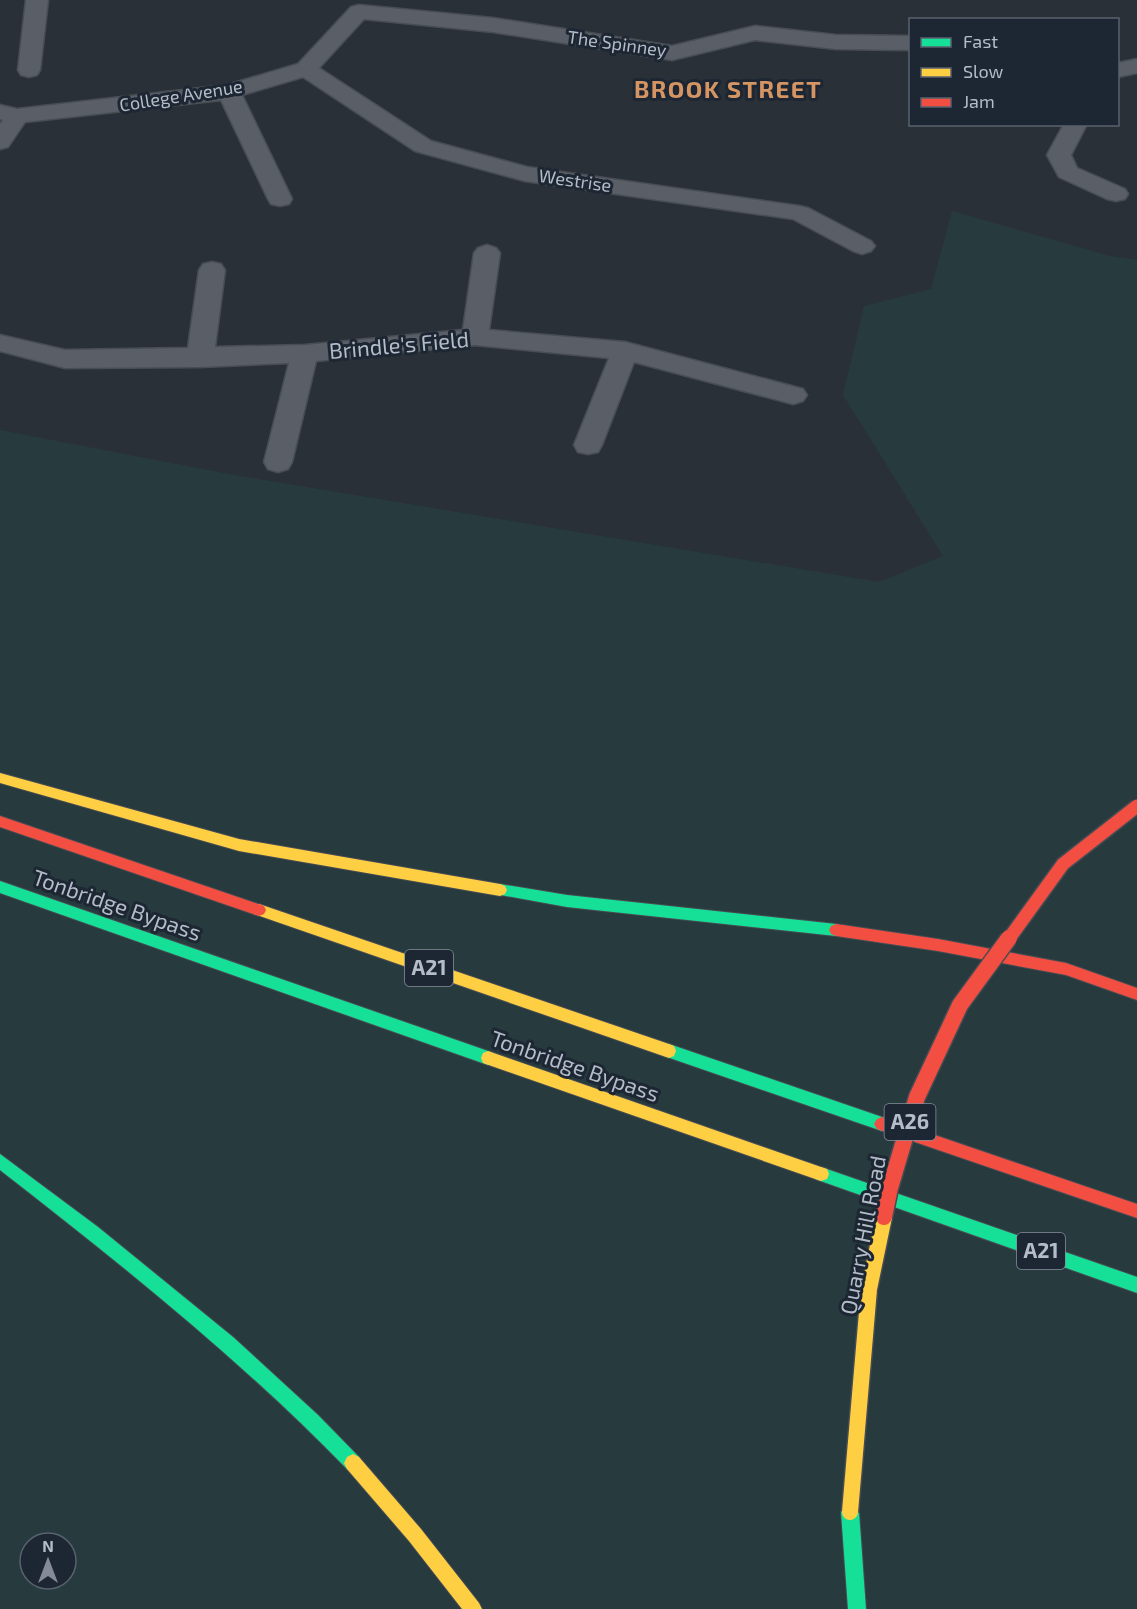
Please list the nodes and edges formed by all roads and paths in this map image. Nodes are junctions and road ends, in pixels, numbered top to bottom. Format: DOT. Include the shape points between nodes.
graph roads {
  1 [pos="37,0"];
  2 [pos="358,6"];
  3 [pos="909,43"];
  4 [pos="1137,66"];
  5 [pos="306,69"];
  6 [pos="29,70"];
  7 [pos="1119,70"];
  8 [pos="229,92"];
  9 [pos="8,114"];
  10 [pos="1075,126"];
  11 [pos="0,142"];
  12 [pos="1116,194"];
  13 [pos="280,199"];
  14 [pos="862,246"];
  15 [pos="487,253"];
  16 [pos="212,270"];
  17 [pos="475,337"];
  18 [pos="0,343"];
  19 [pos="624,351"];
  20 [pos="305,354"];
  21 [pos="200,357"];
  22 [pos="793,394"];
  23 [pos="588,445"];
  24 [pos="278,462"];
  25 [pos="0,778"];
  26 [pos="1137,806"];
  27 [pos="0,821"];
  28 [pos="0,887"];
  29 [pos="1137,994"];
  30 [pos="0,1161"];
  31 [pos="1137,1211"];
  32 [pos="1137,1285"];
  33 [pos="473,1609"];
  34 [pos="857,1609"];
  1 -- 6 [label="street"];
  2 -- 3 [label="street, The Spinney" via="672,53 755,33 836,42"];
  2 -- 5 [label="street"];
  4 -- 7 [label="street"];
  5 -- 8 [label="street, College Avenue"];
  5 -- 14 [label="street, Westrise" via="423,146 525,174 799,213"];
  8 -- 9 [label="street, College Avenue" via="119,106"];
  8 -- 13 [label="street"];
  9 -- 11 [label="street"];
  10 -- 12 [label="street" via="1059,155 1067,172"];
  15 -- 17 [label="street"];
  16 -- 21 [label="street"];
  17 -- 19 [label="street, Brindle's Field"];
  17 -- 20 [label="street, Brindle's Field"];
  18 -- 21 [label="street, Brindle's Field" via="65,359"];
  19 -- 22 [label="street, Brindle's Field"];
  19 -- 23 [label="street"];
  20 -- 21 [label="street, Brindle's Field"];
  20 -- 24 [label="street"];
  25 -- 29 [label="highway" via="239,845 567,901 822,928 938,945 1066,969"];
  26 -- 34 [label="highway, Quarry Hill Road / A26, bridge" via="1063,864 960,1005 917,1097 890,1188 869,1289 850,1512"];
  27 -- 31 [label="highway, Tonbridge Bypass / A21"];
  28 -- 32 [label="highway, Tonbridge Bypass / A21"];
  30 -- 33 [label="highway" via="195,1314 311,1419 424,1546"];
}
